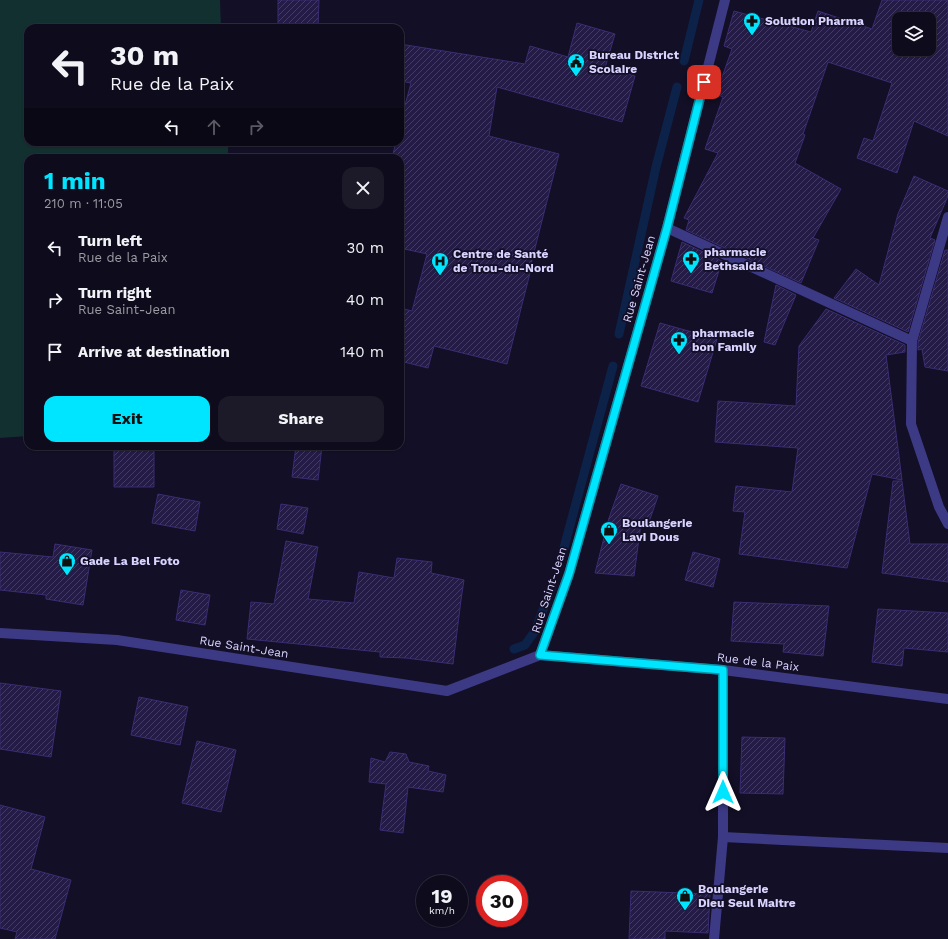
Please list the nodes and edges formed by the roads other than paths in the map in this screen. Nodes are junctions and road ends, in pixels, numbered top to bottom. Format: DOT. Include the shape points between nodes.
graph roads {
  1 [pos="725,0"];
  2 [pos="948,217"];
  3 [pos="667,228"];
  4 [pos="912,341"];
  5 [pos="948,524"];
  6 [pos="0,633"];
  7 [pos="540,655"];
  8 [pos="723,670"];
  9 [pos="948,699"];
  10 [pos="723,837"];
  11 [pos="948,848"];
  12 [pos="714,939"];
  1 -- 3 [label="street, Rue Saint-Jean"];
  2 -- 4 [label="street"];
  3 -- 4 [label="street"];
  3 -- 7 [label="street, Rue Saint-Jean" via="569,574"];
  4 -- 5 [label="street" via="911,424"];
  6 -- 7 [label="street, Rue Saint-Jean" via="117,640 447,691"];
  7 -- 8 [label="street, Rue de la Paix"];
  8 -- 9 [label="street, Rue de la Paix"];
  8 -- 10 [label="street"];
  10 -- 11 [label="street"];
  10 -- 12 [label="street"];
}
